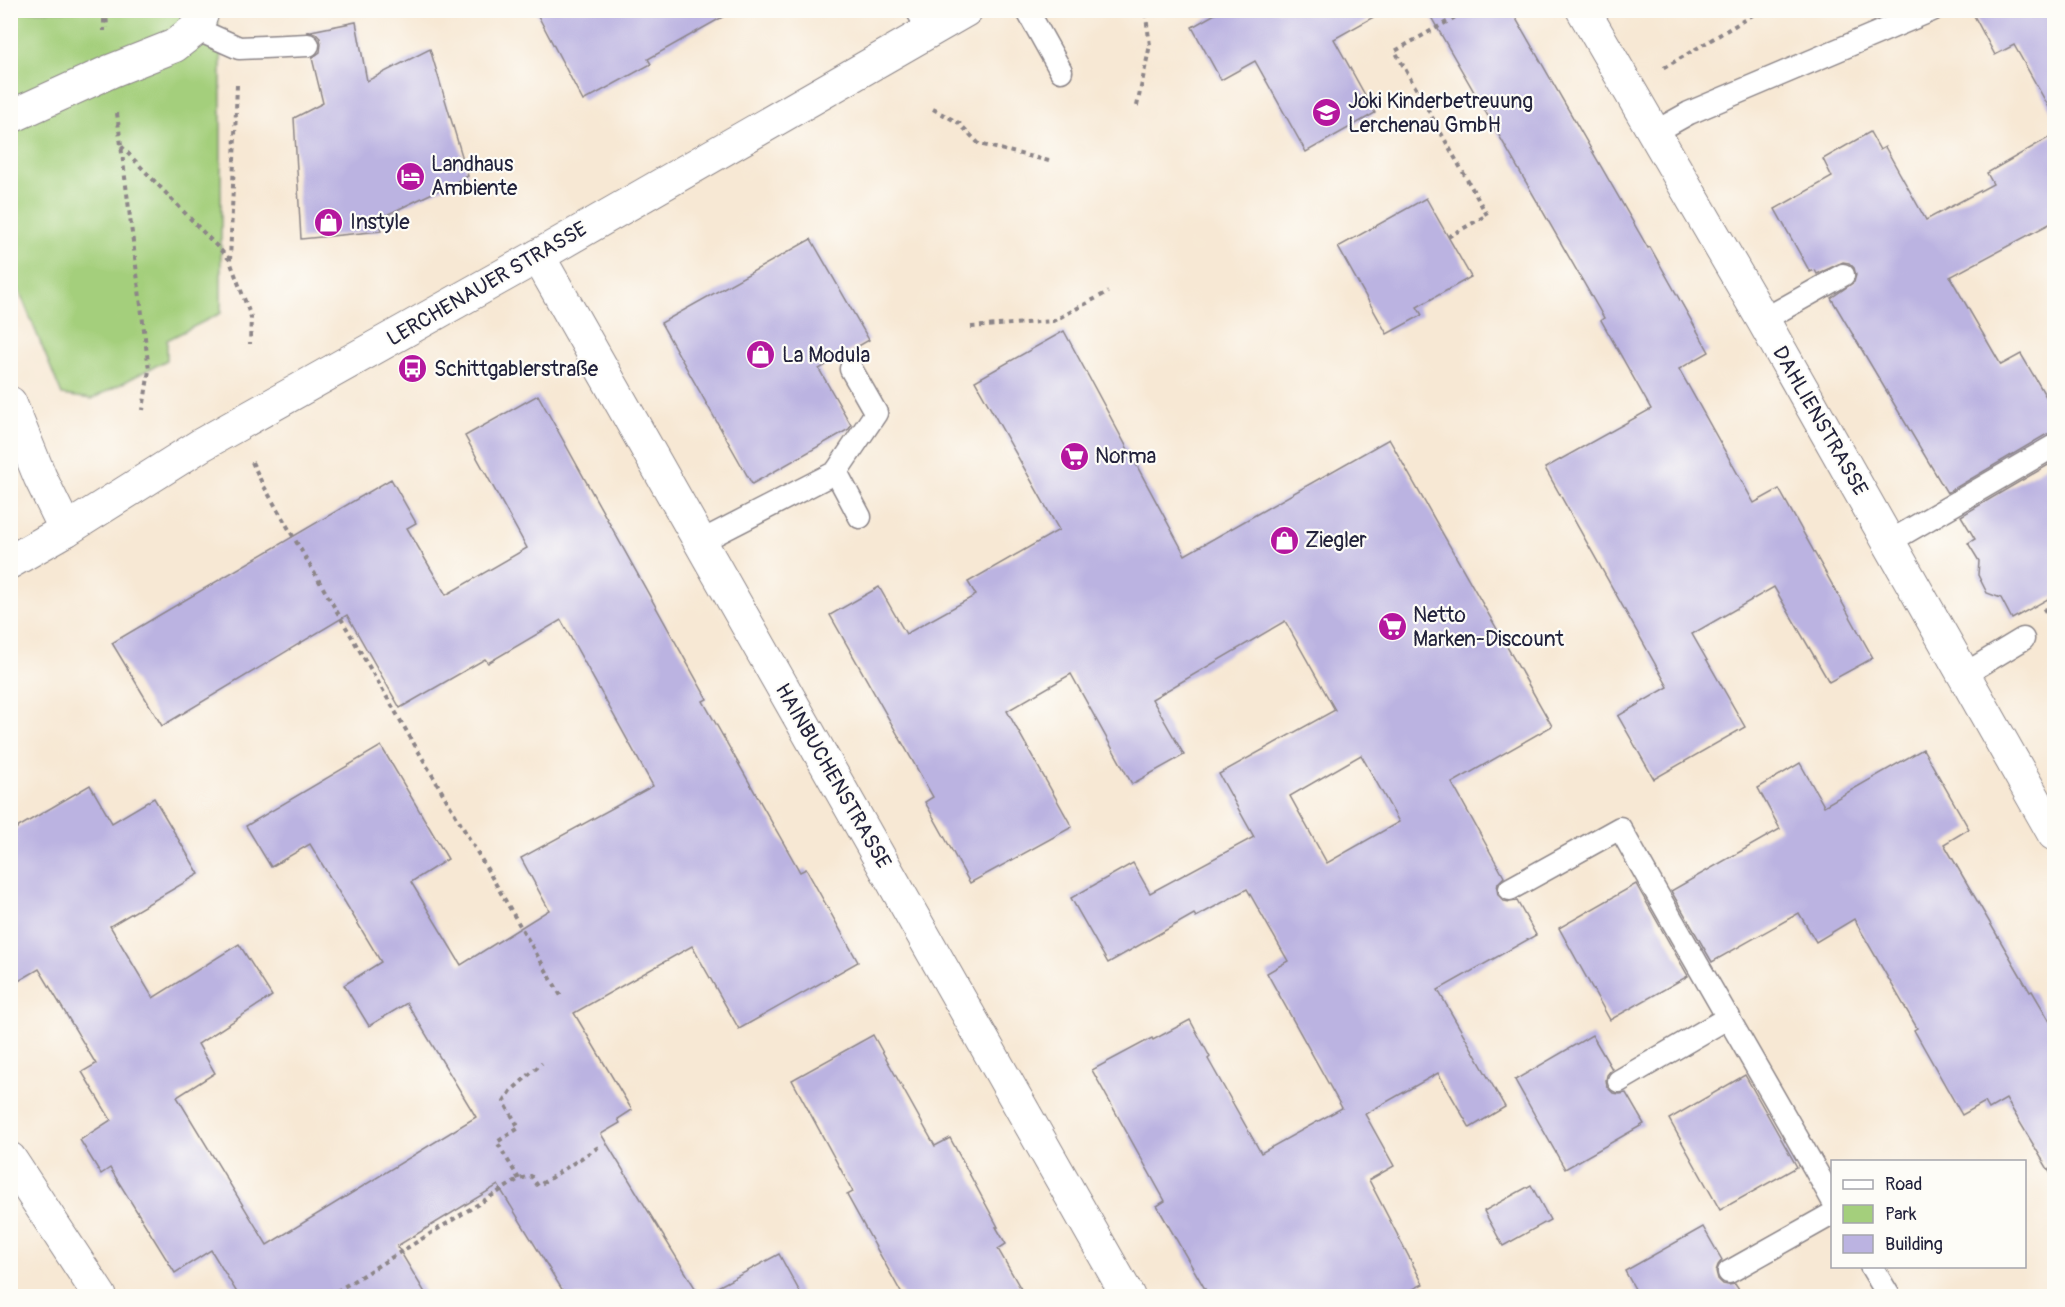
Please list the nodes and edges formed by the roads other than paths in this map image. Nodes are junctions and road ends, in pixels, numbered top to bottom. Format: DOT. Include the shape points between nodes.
graph roads {
  1 [pos="966,10"];
  2 [pos="1027,10"];
  3 [pos="1583,10"];
  4 [pos="1932,10"];
  5 [pos="200,20"];
  6 [pos="923,20"];
  7 [pos="308,45"];
  8 [pos="1061,71"];
  9 [pos="10,117"];
  10 [pos="1655,132"];
  11 [pos="538,256"];
  12 [pos="1844,275"];
  13 [pos="1763,320"];
  14 [pos="852,369"];
  15 [pos="10,403"];
  16 [pos="2055,447"];
  17 [pos="836,471"];
  18 [pos="860,517"];
  19 [pos="66,530"];
  20 [pos="700,542"];
  21 [pos="1889,542"];
  22 [pos="10,562"];
  23 [pos="2023,639"];
  24 [pos="1965,674"];
  25 [pos="2055,834"];
  26 [pos="1510,889"];
  27 [pos="1729,1017"];
  28 [pos="1619,1081"];
  29 [pos="10,1159"];
  30 [pos="1831,1196"];
  31 [pos="1831,1215"];
  32 [pos="1872,1268"];
  33 [pos="1729,1272"];
  34 [pos="100,1296"];
  35 [pos="1128,1296"];
  36 [pos="1889,1296"];
  1 -- 6 [label="street, LERCHENAUER STRASSE"];
  2 -- 8 [label="lane"];
  3 -- 10 [label="street, DAHLIENSTRASSE"];
  4 -- 10 [label="lane" via="1689,113"];
  5 -- 7 [label="lane" via="239,48"];
  5 -- 9 [label="street" via="174,46"];
  6 -- 11 [label="street, LERCHENAUER STRASSE" via="882,60"];
  10 -- 13 [label="street, DAHLIENSTRASSE"];
  11 -- 19 [label="street, LERCHENAUER STRASSE" via="172,462"];
  11 -- 20 [label="street, HAINBUCHENSTRASSE"];
  12 -- 13 [label="lane"];
  13 -- 21 [label="street, DAHLIENSTRASSE"];
  14 -- 17 [label="lane" via="876,413"];
  15 -- 19 [label="street" via="39,477"];
  16 -- 21 [label="lane"];
  17 -- 18 [label="lane"];
  17 -- 20 [label="lane"];
  19 -- 22 [label="street, LERCHENAUER STRASSE"];
  20 -- 35 [label="street, HAINBUCHENSTRASSE"];
  21 -- 24 [label="street, DAHLIENSTRASSE"];
  23 -- 24 [label="lane"];
  24 -- 25 [label="street, DAHLIENSTRASSE"];
  26 -- 27 [label="lane" via="1620,828 1667,925"];
  27 -- 28 [label="lane"];
  27 -- 30 [label="lane" via="1778,1119"];
  29 -- 34 [label="street"];
  31 -- 33 [label="lane"];
  32 -- 36 [label="lane"];
}
